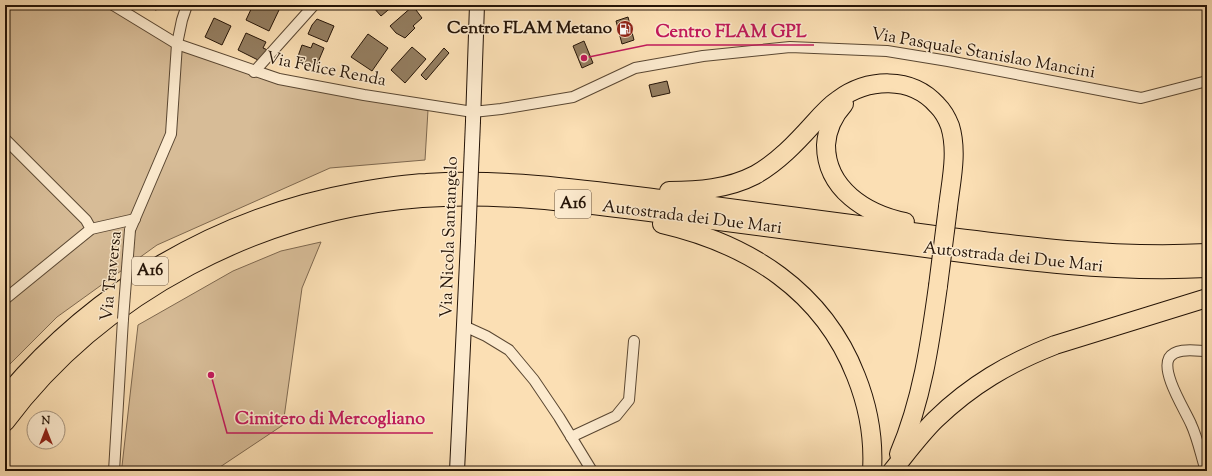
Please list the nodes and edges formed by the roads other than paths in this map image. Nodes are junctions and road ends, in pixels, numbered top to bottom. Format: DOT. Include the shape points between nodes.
graph roads {
  1 [pos="113,5"];
  2 [pos="187,5"];
  3 [pos="314,5"];
  4 [pos="477,5"];
  5 [pos="177,44"];
  6 [pos="254,72"];
  7 [pos="1207,81"];
  8 [pos="861,88"];
  9 [pos="473,116"];
  10 [pos="5,139"];
  11 [pos="328,197"];
  12 [pos="423,198"];
  13 [pos="135,219"];
  14 [pos="91,229"];
  15 [pos="1207,253"];
  16 [pos="1185,254"];
  17 [pos="1207,268"];
  18 [pos="1207,298"];
  19 [pos="5,299"];
  20 [pos="464,326"];
  21 [pos="634,341"];
  22 [pos="1207,351"];
  23 [pos="5,397"];
  24 [pos="5,422"];
  25 [pos="571,437"];
  26 [pos="114,471"];
  27 [pos="457,471"];
  28 [pos="592,471"];
  29 [pos="872,471"];
  30 [pos="891,471"];
  31 [pos="1206,471"];
  1 -- 5 [label="street, Via Felice Renda"];
  2 -- 5 [label="street, Via Traversa"];
  3 -- 6 [label="street"];
  4 -- 9 [label="main road, Via Nicola Santangelo"];
  5 -- 6 [label="street, Via Felice Renda"];
  5 -- 13 [label="street, Via Traversa" via="171,134"];
  6 -- 9 [label="street, Via Felice Renda"];
  7 -- 9 [label="street, Via Pasquale Stanislao Mancini" via="1141,98 887,51 790,47 703,56 635,68 573,96"];
  8 -- 11 [label="highway" via="837,100 788,150 765,169 728,185 702,190 661,190 528,176 454,174 385,180"];
  8 -- 16 [label="highway" via="842,106 831,123 826,154 828,165 837,182 852,199 873,211 897,220 926,225"];
  8 -- 30 [label="highway, bridge" via="884,83 904,85 923,92 940,108 950,125 953,141 948,207 929,347 920,393 908,432"];
  9 -- 20 [label="main road, Via Nicola Santangelo, bridge"];
  10 -- 14 [label="street" via="86,220"];
  11 -- 16 [label="highway, Autostrada dei Due Mari / A16" via="423,183 528,184 1032,247 1110,254"];
  11 -- 23 [label="highway, Autostrada dei Due Mari / A16" via="241,225 210,238 154,269 112,296 66,333"];
  12 -- 17 [label="highway, Autostrada dei Due Mari / A16" via="528,199 611,207 1022,261 1108,269"];
  12 -- 24 [label="highway, Autostrada dei Due Mari / A16" via="353,207 306,218 246,239 189,266 138,297 76,345 42,378"];
  12 -- 29 [label="highway" via="486,202 653,222 709,238 765,265 809,301 829,325 846,352 868,414"];
  13 -- 14 [label="street"];
  13 -- 26 [label="street, Via Traversa, bridge" via="130,230"];
  14 -- 19 [label="street"];
  15 -- 16 [label="highway, Autostrada dei Due Mari / A16"];
  18 -- 30 [label="highway" via="1055,345 999,370 944,411"];
  20 -- 25 [label="street" via="509,350 534,380"];
  20 -- 27 [label="main road, Via Nicola Santangelo"];
  21 -- 25 [label="street" via="630,400 616,416"];
  22 -- 31 [label="street" via="1183,350 1169,357 1168,363 1176,394 1192,424"];
  25 -- 28 [label="street"];
}
